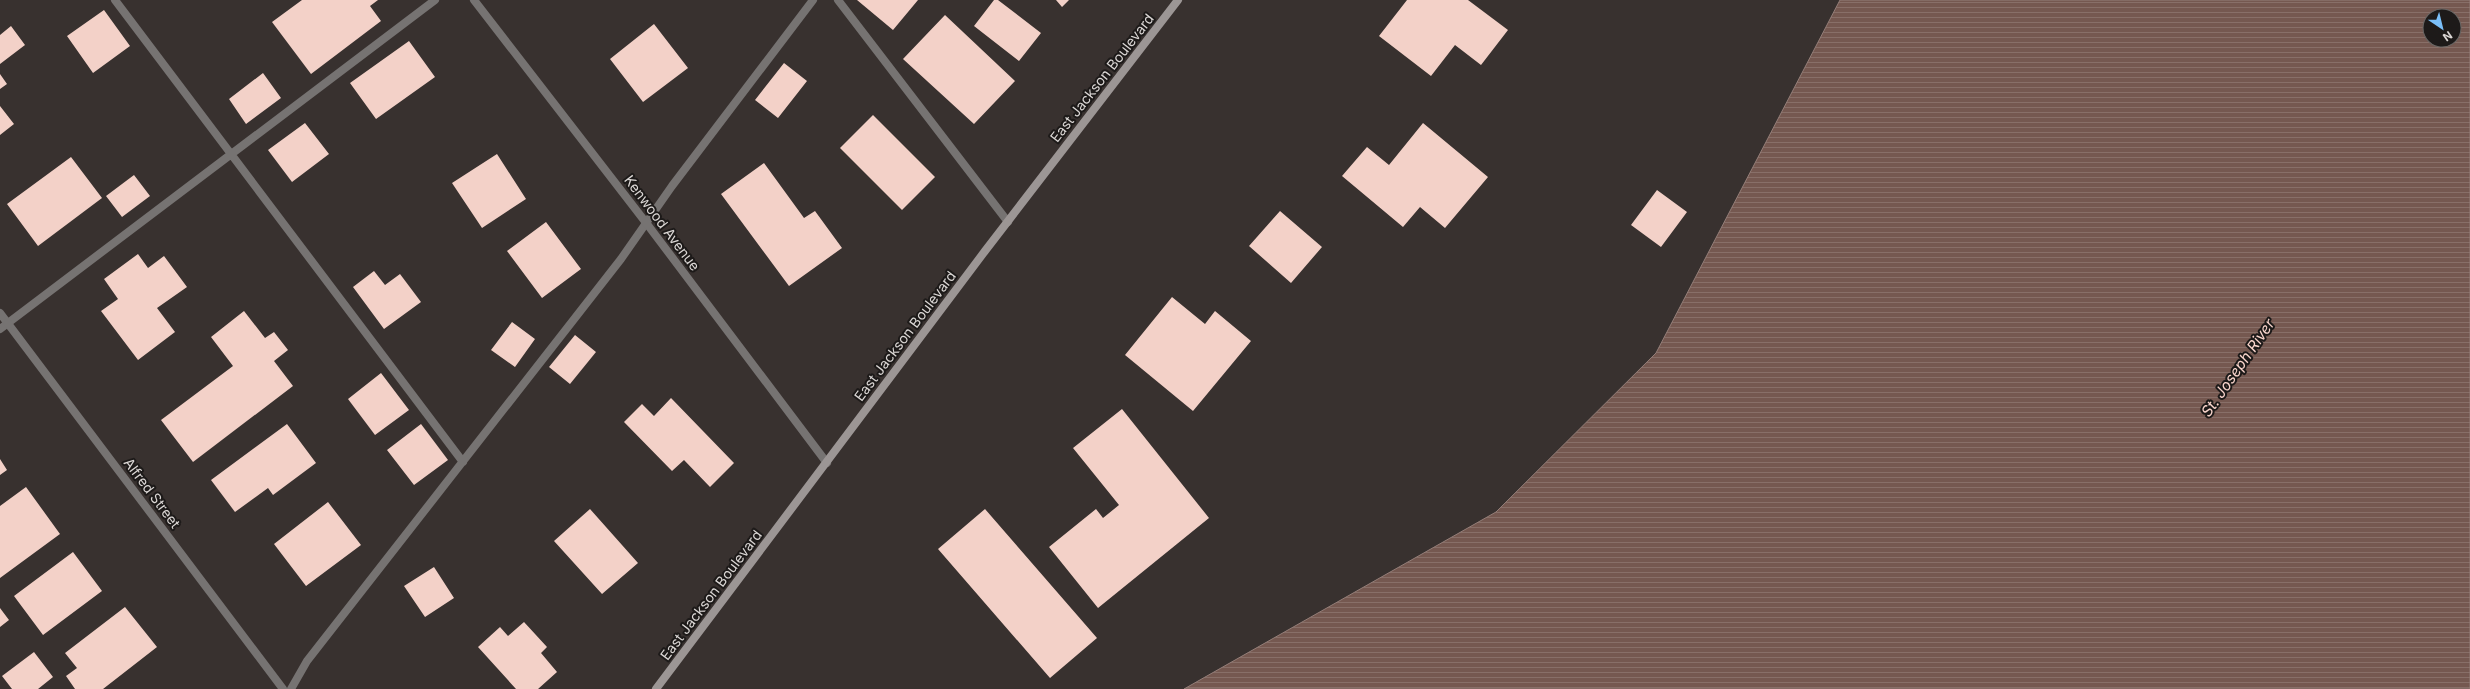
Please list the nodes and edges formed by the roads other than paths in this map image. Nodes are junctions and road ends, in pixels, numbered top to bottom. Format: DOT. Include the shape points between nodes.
graph roads {
  1 [pos="115,0"];
  2 [pos="435,0"];
  3 [pos="474,0"];
  4 [pos="812,0"];
  5 [pos="838,0"];
  6 [pos="1178,0"];
  7 [pos="233,154"];
  8 [pos="1008,222"];
  9 [pos="647,224"];
  10 [pos="0,313"];
  11 [pos="8,323"];
  12 [pos="0,329"];
  13 [pos="463,462"];
  14 [pos="827,463"];
  15 [pos="283,689"];
  16 [pos="291,689"];
  17 [pos="656,689"];
  1 -- 7 [label="street"];
  2 -- 7 [label="street"];
  3 -- 9 [label="street, Kenwood Avenue"];
  4 -- 9 [label="street"];
  5 -- 8 [label="street"];
  6 -- 8 [label="main road, East Jackson Boulevard"];
  7 -- 11 [label="street"];
  7 -- 13 [label="street"];
  8 -- 14 [label="main road, East Jackson Boulevard"];
  9 -- 13 [label="street"];
  9 -- 14 [label="street, Kenwood Avenue"];
  10 -- 11 [label="street, Alfred Street"];
  11 -- 12 [label="street"];
  11 -- 15 [label="street, Alfred Street"];
  13 -- 16 [label="street" via="307,661"];
  14 -- 17 [label="main road, East Jackson Boulevard"];
}
